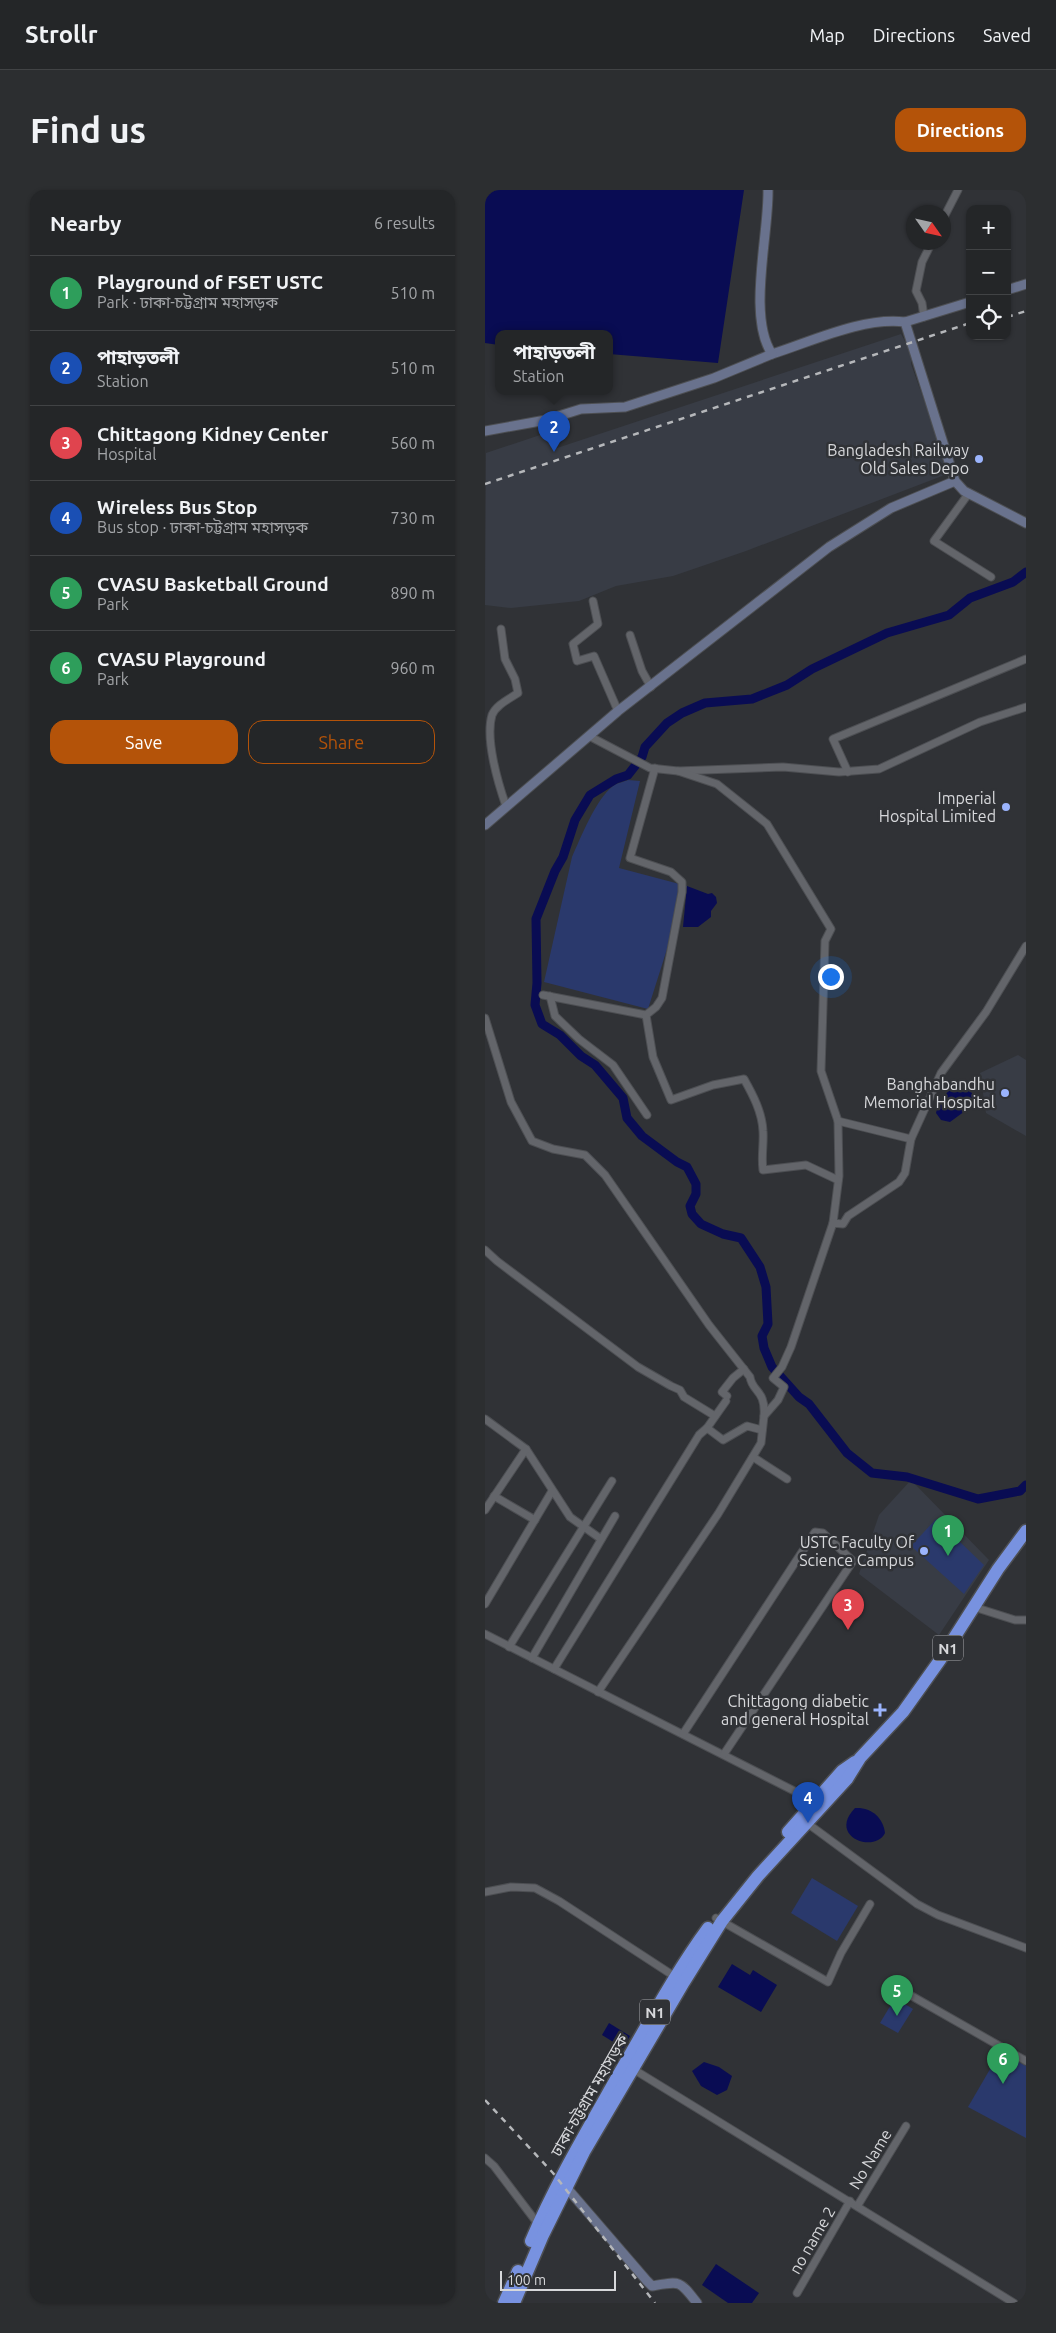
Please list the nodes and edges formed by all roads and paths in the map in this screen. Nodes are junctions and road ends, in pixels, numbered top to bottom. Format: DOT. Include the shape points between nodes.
graph roads {
  1 [pos="768,190"];
  2 [pos="957,190"];
  3 [pos="950,205"];
  4 [pos="928,250"];
  5 [pos="1026,284"];
  6 [pos="1011,289"];
  7 [pos="966,303"];
  8 [pos="924,317"];
  9 [pos="905,322"];
  10 [pos="772,354"];
  11 [pos="485,431"];
  12 [pos="955,481"];
  13 [pos="969,493"];
  14 [pos="1026,523"];
  15 [pos="991,577"];
  16 [pos="593,601"];
  17 [pos="501,629"];
  18 [pos="630,635"];
  19 [pos="1026,659"];
  20 [pos="651,687"];
  21 [pos="1026,707"];
  22 [pos="618,710"];
  23 [pos="589,736"];
  24 [pos="653,768"];
  25 [pos="678,771"];
  26 [pos="848,772"];
  27 [pos="506,806"];
  28 [pos="485,825"];
  29 [pos="1026,946"];
  30 [pos="646,1016"];
  31 [pos="485,1018"];
  32 [pos="647,1115"];
  33 [pos="838,1121"];
  34 [pos="911,1139"];
  35 [pos="837,1180"];
  36 [pos="833,1223"];
  37 [pos="485,1250"];
  38 [pos="744,1369"];
  39 [pos="715,1416"];
  40 [pos="764,1416"];
  41 [pos="485,1419"];
  42 [pos="707,1428"];
  43 [pos="762,1430"];
  44 [pos="526,1449"];
  45 [pos="753,1457"];
  46 [pos="787,1479"];
  47 [pos="612,1481"];
  48 [pos="552,1491"];
  49 [pos="490,1499"];
  50 [pos="485,1510"];
  51 [pos="615,1516"];
  52 [pos="535,1520"];
  53 [pos="583,1528"];
  54 [pos="1026,1531"];
  55 [pos="601,1539"];
  56 [pos="485,1604"];
  57 [pos="974,1607"];
  58 [pos="1026,1620"];
  59 [pos="485,1634"];
  60 [pos="509,1647"];
  61 [pos="531,1658"];
  62 [pos="554,1669"];
  63 [pos="598,1692"];
  64 [pos="683,1734"];
  65 [pos="724,1754"];
  66 [pos="860,1758"];
  67 [pos="814,1801"];
  68 [pos="807,1823"];
  69 [pos="485,1892"];
  70 [pos="870,1904"];
  71 [pos="719,1920"];
  72 [pos="1026,1948"];
  73 [pos="680,1979"];
  74 [pos="910,1995"];
  75 [pos="1026,2061"];
  76 [pos="633,2069"];
  77 [pos="906,2126"];
  78 [pos="485,2158"];
  79 [pos="566,2187"];
  80 [pos="851,2201"];
  81 [pos="858,2205"];
  82 [pos="538,2224"];
  83 [pos="797,2293"];
  84 [pos="504,2303"];
  85 [pos="513,2303"];
  86 [pos="697,2303"];
  87 [pos="1014,2303"];
  1 -- 10 [label="street" via="769,212 759,308 762,328"];
  2 -- 3 [label="street"];
  4 -- 8 [label="street" via="916,291"];
  5 -- 6 [label="street"];
  7 -- 8 [label="street"];
  8 -- 9 [label="street"];
  9 -- 10 [label="street" via="868,323"];
  9 -- 12 [label="street"];
  10 -- 11 [label="street" via="714,378 625,407 581,409 546,420"];
  12 -- 13 [label="street"];
  12 -- 20 [label="street" via="891,508 829,547"];
  13 -- 14 [label="street"];
  13 -- 15 [label="street" via="934,542"];
  16 -- 22 [label="street" via="598,624 573,644 577,661 594,656"];
  17 -- 27 [label="street" via="505,659 518,693 500,705 491,716 491,761"];
  18 -- 20 [label="street"];
  19 -- 26 [label="street" via="833,739"];
  20 -- 22 [label="street"];
  21 -- 26 [label="street" via="980,722 879,769"];
  22 -- 23 [label="street"];
  23 -- 24 [label="street"];
  23 -- 27 [label="street"];
  24 -- 25 [label="street"];
  24 -- 30 [label="street" via="630,858 671,872 682,882 682,892 661,998"];
  25 -- 26 [label="street" via="783,767"];
  25 -- 33 [label="street" via="717,784 767,824 831,929 825,941 821,1071"];
  27 -- 28 [label="street"];
  29 -- 34 [label="street" via="986,1012 941,1073"];
  30 -- 32 [label="street" via="547,995 555,1016 613,1065"];
  30 -- 35 [label="street" via="653,1057 671,1100 744,1078 761,1114 763,1170 806,1165"];
  31 -- 38 [label="street" via="511,1102 532,1141 585,1155 605,1174"];
  33 -- 34 [label="street"];
  33 -- 35 [label="street"];
  34 -- 36 [label="street" via="905,1173 899,1182 848,1216 843,1224"];
  35 -- 36 [label="street"];
  36 -- 40 [label="street" via="791,1347 773,1378 784,1387"];
  37 -- 39 [label="street" via="637,1367 680,1390 684,1397"];
  38 -- 39 [label="street" via="722,1392 727,1399"];
  38 -- 40 [label="street" via="761,1393 765,1403"];
  39 -- 42 [label="street"];
  40 -- 43 [label="street"];
  41 -- 44 [label="street"];
  42 -- 43 [label="street" via="723,1440 747,1426"];
  42 -- 62 [label="street" via="693,1443"];
  43 -- 45 [label="street" via="761,1442"];
  44 -- 48 [label="street"];
  44 -- 49 [label="street"];
  45 -- 46 [label="street"];
  45 -- 63 [label="street"];
  47 -- 53 [label="street"];
  48 -- 52 [label="street"];
  48 -- 53 [label="street" via="570,1517"];
  49 -- 50 [label="street"];
  49 -- 52 [label="street"];
  51 -- 55 [label="street"];
  52 -- 56 [label="street"];
  53 -- 55 [label="street"];
  53 -- 60 [label="street"];
  54 -- 57 [label="highway, ঢাকা-চট্টগ্রাম মহাসড়ক / N1"];
  55 -- 61 [label="street"];
  57 -- 58 [label="street" via="1015,1620"];
  57 -- 66 [label="highway, ঢাকা-চট্টগ্রাম মহাসড়ক / N1" via="919,1690"];
  59 -- 60 [label="street"];
  60 -- 61 [label="street"];
  61 -- 62 [label="street"];
  62 -- 63 [label="street"];
  63 -- 64 [label="street"];
  64 -- 65 [label="street"];
  64 -- 65 [label="street" via="815,1532 823,1533 853,1560"];
  65 -- 67 [label="street"];
  66 -- 67 [label="highway, ঢাকা-চট্টগ্রাম মহাসড়ক / N1" via="842,1771"];
  66 -- 68 [label="highway, ঢাকা-চট্টগ্রাম মহাসড়ক / N1" via="847,1779"];
  67 -- 71 [label="highway, ঢাকা-চট্টগ্রাম মহাসড়ক / N1" via="732,1896"];
  68 -- 71 [label="highway, ঢাকা-চট্টগ্রাম মহাসড়ক / N1"];
  68 -- 72 [label="street" via="917,1904"];
  69 -- 73 [label="street" via="511,1887 535,1888"];
  70 -- 71 [label="street" via="828,1982"];
  71 -- 73 [label="highway, ঢাকা-চট্টগ্রাম মহাসড়ক / N1"];
  73 -- 76 [label="highway, ঢাকা-চট্টগ্রাম মহাসড়ক / N1"];
  73 -- 82 [label="highway, ঢাকা-চট্টগ্রাম মহাসড়ক / N1" via="583,2137"];
  74 -- 75 [label="street"];
  76 -- 79 [label="highway, ঢাকা-চট্টগ্রাম মহাসড়ক / N1"];
  76 -- 80 [label="street"];
  77 -- 81 [label="street, No Name"];
  78 -- 82 [label="street"];
  79 -- 85 [label="highway, ঢাকা-চট্টগ্রাম মহাসড়ক / N1"];
  79 -- 86 [label="street" via="652,2286 677,2282"];
  80 -- 81 [label="street"];
  80 -- 83 [label="street, no name 2"];
  81 -- 87 [label="street"];
  82 -- 84 [label="highway, ঢাকা-চট্টগ্রাম মহাসড়ক / N1"];
}
